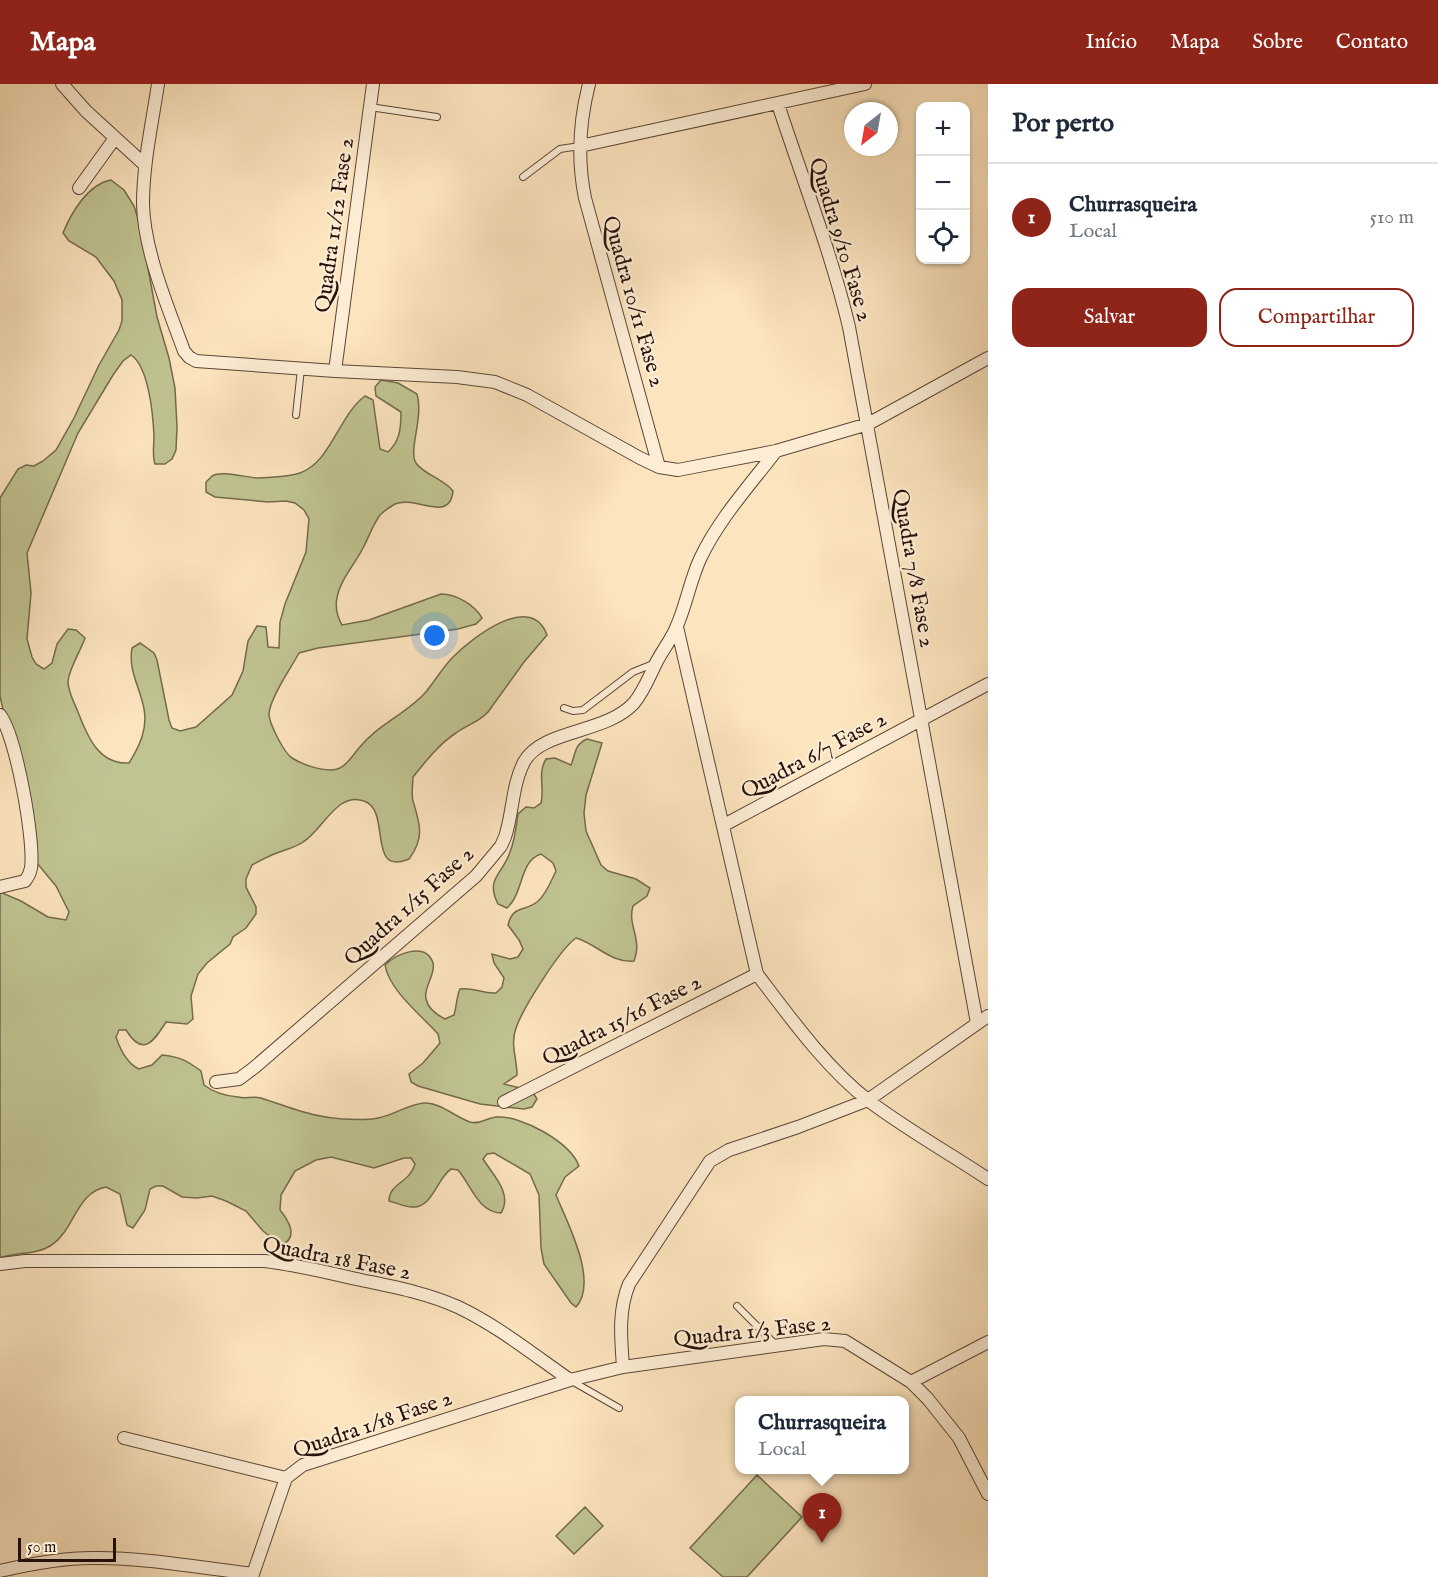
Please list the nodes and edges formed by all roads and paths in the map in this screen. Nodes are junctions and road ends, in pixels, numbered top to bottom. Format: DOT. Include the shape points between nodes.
graph roads {
  1 [pos="62,84"];
  2 [pos="158,84"];
  3 [pos="373,84"];
  4 [pos="589,84"];
  5 [pos="865,84"];
  6 [pos="778,104"];
  7 [pos="370,107"];
  8 [pos="437,117"];
  9 [pos="115,138"];
  10 [pos="580,146"];
  11 [pos="145,165"];
  12 [pos="523,177"];
  13 [pos="79,188"];
  14 [pos="988,358"];
  15 [pos="301,369"];
  16 [pos="335,371"];
  17 [pos="296,415"];
  18 [pos="868,424"];
  19 [pos="776,451"];
  20 [pos="659,467"];
  21 [pos="677,627"];
  22 [pos="657,663"];
  23 [pos="988,684"];
  24 [pos="564,708"];
  25 [pos="0,715"];
  26 [pos="922,719"];
  27 [pos="724,825"];
  28 [pos="0,887"];
  29 [pos="757,974"];
  30 [pos="983,1020"];
  31 [pos="216,1082"];
  32 [pos="868,1100"];
  33 [pos="504,1102"];
  34 [pos="988,1179"];
  35 [pos="0,1264"];
  36 [pos="738,1306"];
  37 [pos="988,1342"];
  38 [pos="776,1345"];
  39 [pos="622,1366"];
  40 [pos="570,1380"];
  41 [pos="911,1382"];
  42 [pos="620,1408"];
  43 [pos="124,1438"];
  44 [pos="286,1478"];
  45 [pos="988,1494"];
  46 [pos="0,1571"];
  47 [pos="253,1576"];
  1 -- 9 [label="street"];
  2 -- 11 [label="street"];
  3 -- 7 [label="street, Quadra 11/12 Fase 2"];
  4 -- 10 [label="street, Quadra 10/11 Fase 2"];
  5 -- 6 [label="street"];
  6 -- 10 [label="street"];
  6 -- 18 [label="street, Quadra 9/10 Fase 2" via="839,285"];
  7 -- 8 [label="lane"];
  7 -- 16 [label="street, Quadra 11/12 Fase 2"];
  9 -- 11 [label="street"];
  9 -- 13 [label="street"];
  10 -- 12 [label="lane" via="560,149"];
  10 -- 20 [label="street, Quadra 10/11 Fase 2" via="585,198"];
  11 -- 15 [label="street" via="146,233 184,351 203,363"];
  14 -- 18 [label="street"];
  15 -- 16 [label="street"];
  15 -- 17 [label="lane"];
  16 -- 20 [label="street" via="495,382 527,395"];
  18 -- 19 [label="street"];
  18 -- 26 [label="street, Quadra 7/8 Fase 2"];
  19 -- 20 [label="street" via="698,468"];
  19 -- 21 [label="street, Quadra 1/15 Fase 2" via="708,544"];
  21 -- 22 [label="street, Quadra 1/15 Fase 2"];
  21 -- 27 [label="street"];
  22 -- 24 [label="lane" via="633,672 583,710"];
  22 -- 31 [label="street, Quadra 1/15 Fase 2" via="632,705 617,716 541,745 527,757 518,775 505,837 476,876 243,1077"];
  23 -- 26 [label="street, Quadra 6/7 Fase 2"];
  25 -- 28 [label="street" via="22,784 31,835 29,875 25,881"];
  26 -- 27 [label="street, Quadra 6/7 Fase 2"];
  26 -- 30 [label="street, Quadra 7/8 Fase 2"];
  27 -- 29 [label="street"];
  29 -- 32 [label="street" via="828,1062"];
  29 -- 33 [label="street, Quadra 15/16 Fase 2"];
  30 -- 32 [label="street"];
  32 -- 34 [label="street"];
  32 -- 39 [label="street" via="729,1150 710,1161 629,1284 622,1304"];
  35 -- 40 [label="street, Quadra 18 Fase 2" via="290,1264 436,1298 493,1327"];
  36 -- 38 [label="lane"];
  37 -- 41 [label="street"];
  38 -- 39 [label="street, Quadra 1/3 Fase 2"];
  38 -- 41 [label="street, Quadra 1/3 Fase 2" via="824,1339 845,1341"];
  39 -- 40 [label="street, Quadra 1/3 Fase 2"];
  40 -- 42 [label="lane"];
  40 -- 44 [label="street, Quadra 1/18 Fase 2" via="303,1465"];
  41 -- 45 [label="street, Quadra 1/3 Fase 2" via="959,1438"];
  43 -- 44 [label="street"];
  44 -- 47 [label="street, Quadra 1/18 Fase 2"];
  46 -- 47 [label="street" via="93,1558"];
}
